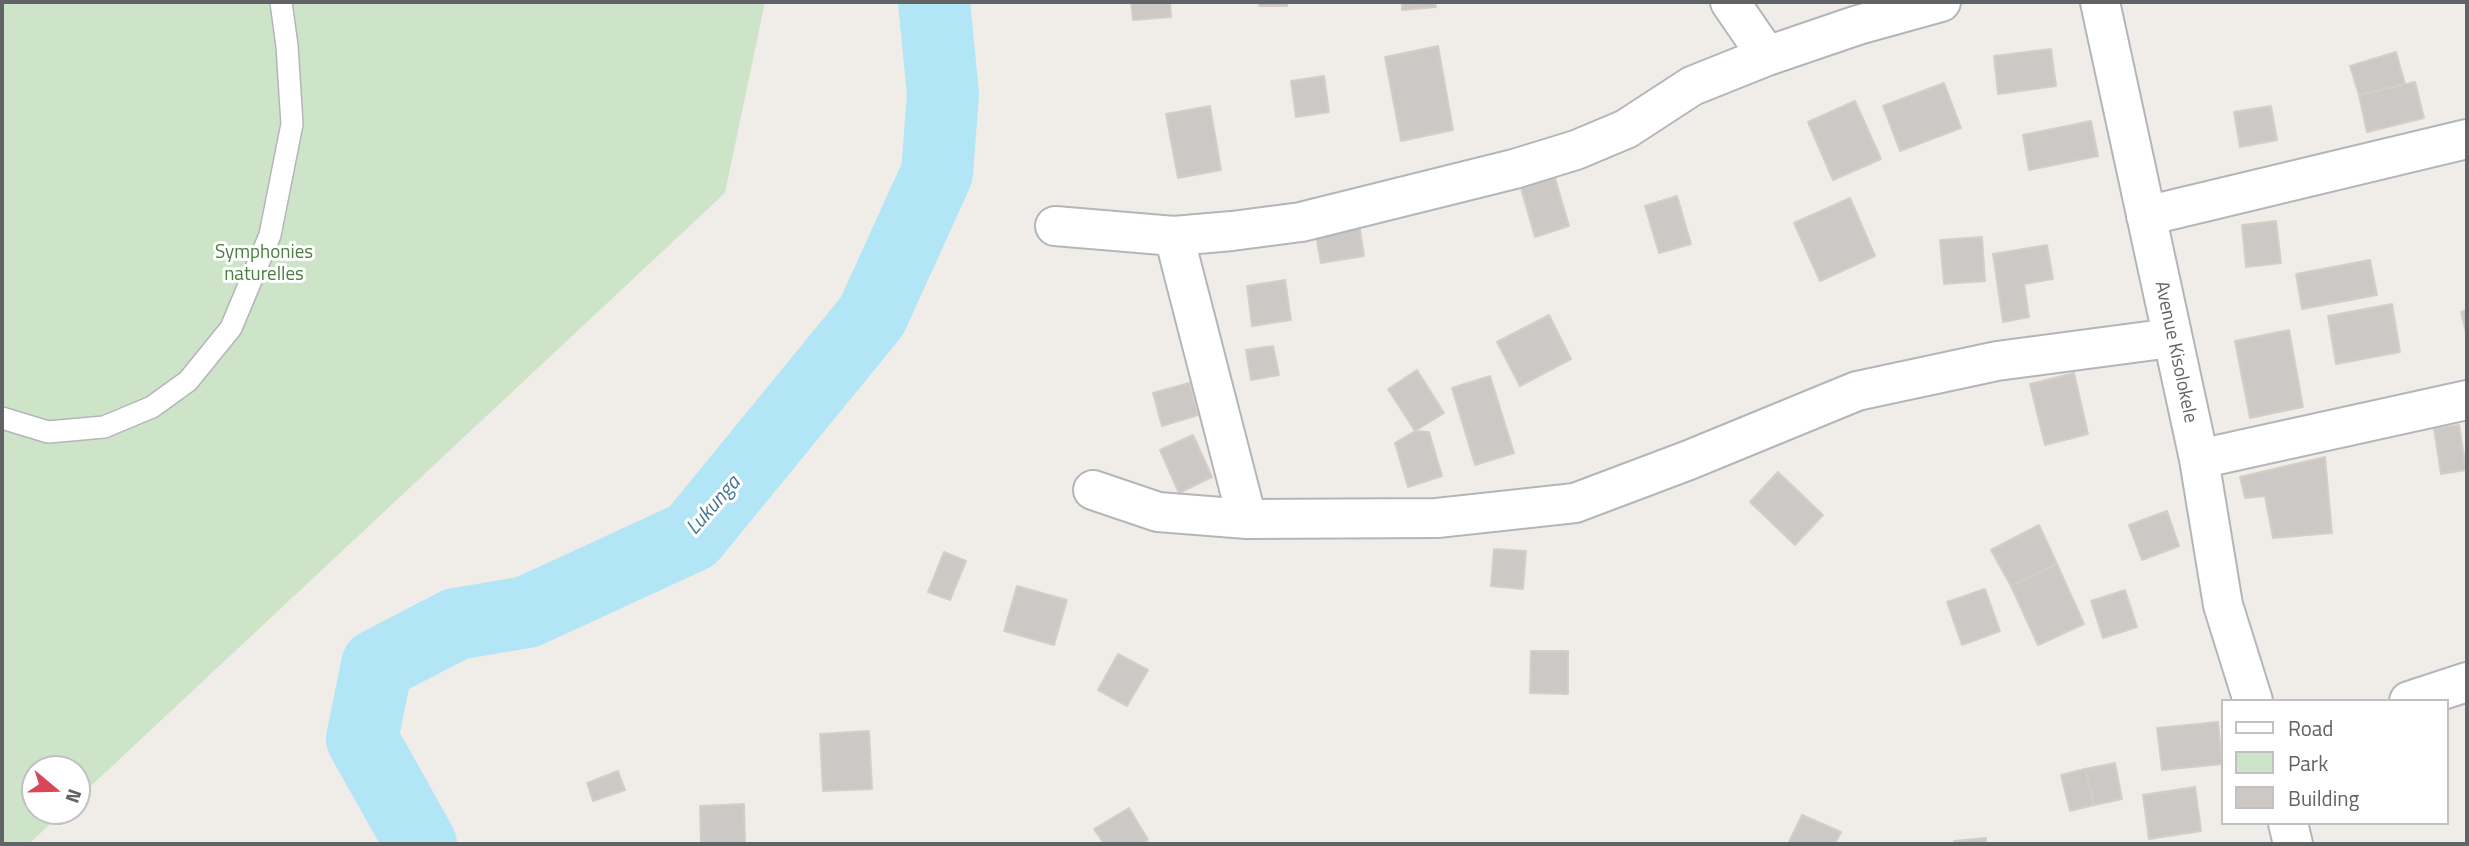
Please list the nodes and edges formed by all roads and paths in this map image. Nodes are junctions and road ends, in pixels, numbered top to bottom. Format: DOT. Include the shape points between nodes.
graph roads {
  1 [pos="281,2"];
  2 [pos="1730,2"];
  3 [pos="1941,2"];
  4 [pos="2100,2"];
  5 [pos="1767,56"];
  6 [pos="2467,139"];
  7 [pos="2146,216"];
  8 [pos="1055,226"];
  9 [pos="1174,236"];
  10 [pos="2171,338"];
  11 [pos="2467,400"];
  12 [pos="2,418"];
  13 [pos="2199,459"];
  14 [pos="1093,490"];
  15 [pos="1247,519"];
  16 [pos="2467,682"];
  17 [pos="2252,699"];
  18 [pos="2415,699"];
  19 [pos="2288,825"];
  20 [pos="2292,844"];
  1 -- 12 [label="lane" via="292,124 270,235 231,328 188,381 152,407 104,427 48,432"];
  2 -- 5 [label="street"];
  3 -- 5 [label="street"];
  4 -- 7 [label="street, Avenue Kisolokele"];
  5 -- 9 [label="street" via="1692,86 1626,129 1514,169 1301,222"];
  6 -- 7 [label="street"];
  7 -- 10 [label="street, Avenue Kisolokele"];
  8 -- 9 [label="street"];
  9 -- 15 [label="street"];
  10 -- 13 [label="street, Avenue Kisolokele"];
  10 -- 15 [label="street" via="1997,362 1857,391 1575,503 1437,518"];
  11 -- 13 [label="street"];
  13 -- 17 [label="street, Avenue Kisolokele" via="2223,605"];
  14 -- 15 [label="street" via="1158,512"];
  16 -- 18 [label="street"];
  19 -- 20 [label="street"];
}
